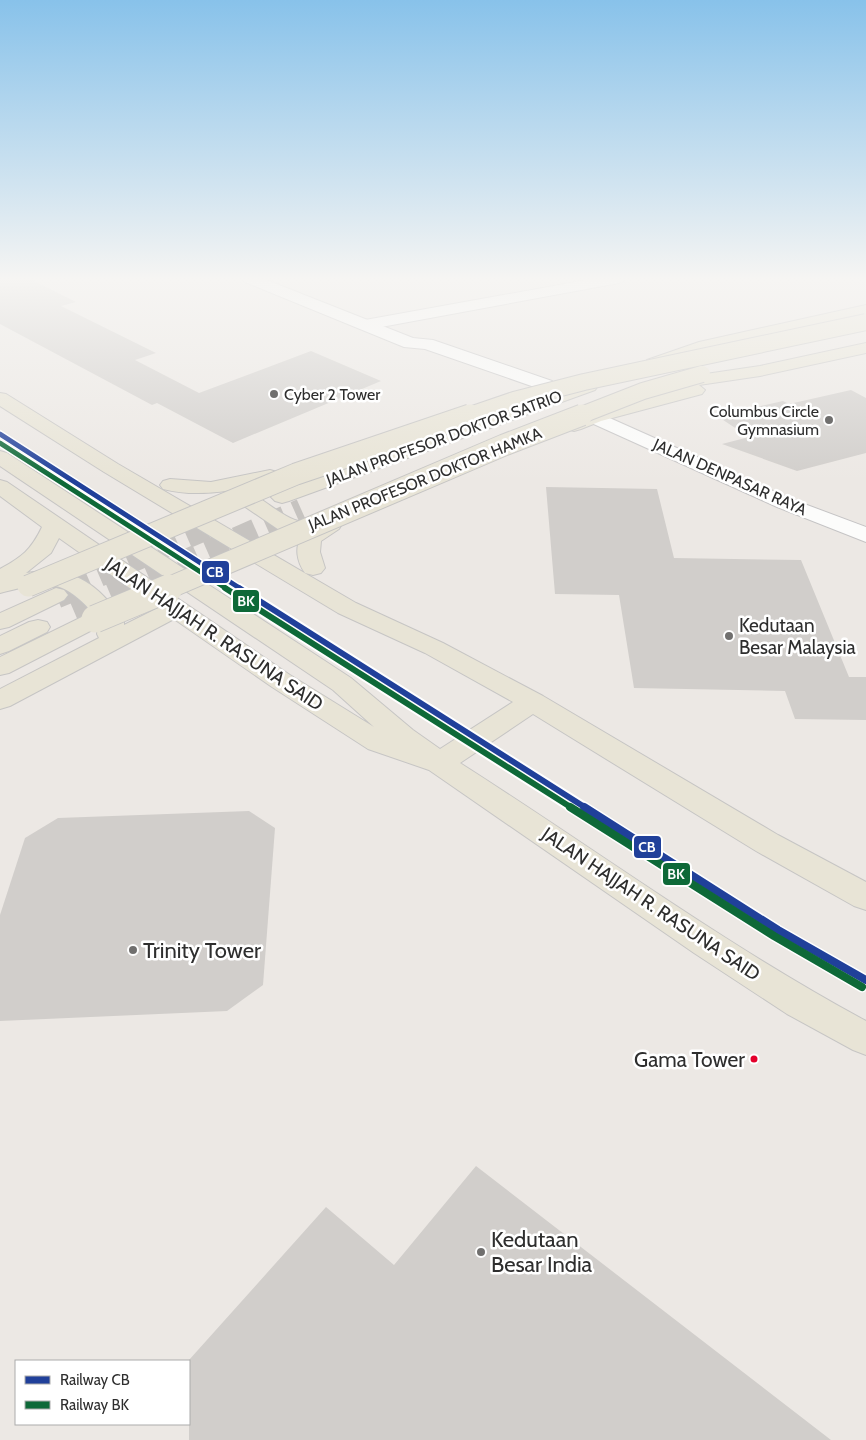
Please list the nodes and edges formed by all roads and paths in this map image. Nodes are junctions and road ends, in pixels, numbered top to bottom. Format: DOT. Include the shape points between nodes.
graph roads {
  1 [pos="412,346"];
  2 [pos="433,346"];
  3 [pos="705,346"];
  4 [pos="752,346"];
  5 [pos="840,346"];
  6 [pos="866,348"];
  7 [pos="760,371"];
  8 [pos="546,385"];
  9 [pos="518,393"];
  10 [pos="0,398"];
  11 [pos="594,417"];
  12 [pos="34,420"];
  13 [pos="0,456"];
  14 [pos="271,476"];
  15 [pos="170,485"];
  16 [pos="0,486"];
  17 [pos="282,497"];
  18 [pos="301,509"];
  19 [pos="334,522"];
  20 [pos="54,525"];
  21 [pos="866,535"];
  22 [pos="313,568"];
  23 [pos="0,578"];
  24 [pos="0,586"];
  25 [pos="0,599"];
  26 [pos="176,608"];
  27 [pos="0,622"];
  28 [pos="0,646"];
  29 [pos="434,648"];
  30 [pos="97,649"];
  31 [pos="0,667"];
  32 [pos="0,700"];
  33 [pos="533,702"];
  34 [pos="439,763"];
  35 [pos="866,897"];
  36 [pos="866,1039"];
  1 -- 9 [label="street" via="413,350"];
  2 -- 8 [label="street"];
  3 -- 8 [label="main road"];
  3 -- 17 [label="main road, JALAN PROFESOR DOKTOR SATRIO"];
  4 -- 25 [label="main road, bridge" via="584,382 470,414 296,474"];
  5 -- 31 [label="main road, JALAN PROFESOR DOKTOR HAMKA, bridge" via="691,376 604,405 338,514 95,619"];
  6 -- 7 [label="main road, JALAN PROFESOR DOKTOR SATRIO"];
  7 -- 11 [label="main road"];
  7 -- 18 [label="main road, JALAN PROFESOR DOKTOR SATRIO" via="642,389 606,398 534,420"];
  8 -- 9 [label="main road"];
  9 -- 14 [label="main road"];
  10 -- 12 [label="main road"];
  11 -- 19 [label="main road"];
  11 -- 21 [label="street, JALAN DENPASAR RAYA" via="784,503"];
  12 -- 15 [label="main road" via="78,432"];
  12 -- 29 [label="main road" via="347,608"];
  13 -- 34 [label="main road, JALAN HAJJAH R. RASUNA SAID" via="342,684 403,737"];
  14 -- 15 [label="main road" via="211,488"];
  14 -- 19 [label="main road" via="253,489 248,500 293,529 313,529"];
  15 -- 22 [label="main road"];
  16 -- 20 [label="main road, JALAN HAJJAH R. RASUNA SAID"];
  19 -- 22 [label="main road" via="308,541"];
  20 -- 23 [label="main road" via="43,548 24,565"];
  20 -- 26 [label="main road, JALAN HAJJAH R. RASUNA SAID"];
  22 -- 29 [label="main road" via="400,618"];
  24 -- 30 [label="main road" via="50,579 63,579 73,584 104,609 112,622 110,632"];
  26 -- 30 [label="main road"];
  26 -- 34 [label="main road, JALAN HAJJAH R. RASUNA SAID" via="281,681 378,742"];
  27 -- 28 [label="main road" via="65,602"];
  29 -- 33 [label="main road"];
  30 -- 32 [label="main road"];
  33 -- 34 [label="main road"];
  33 -- 35 [label="main road" via="767,843"];
  34 -- 36 [label="main road, JALAN HAJJAH R. RASUNA SAID" via="745,968"];
}
